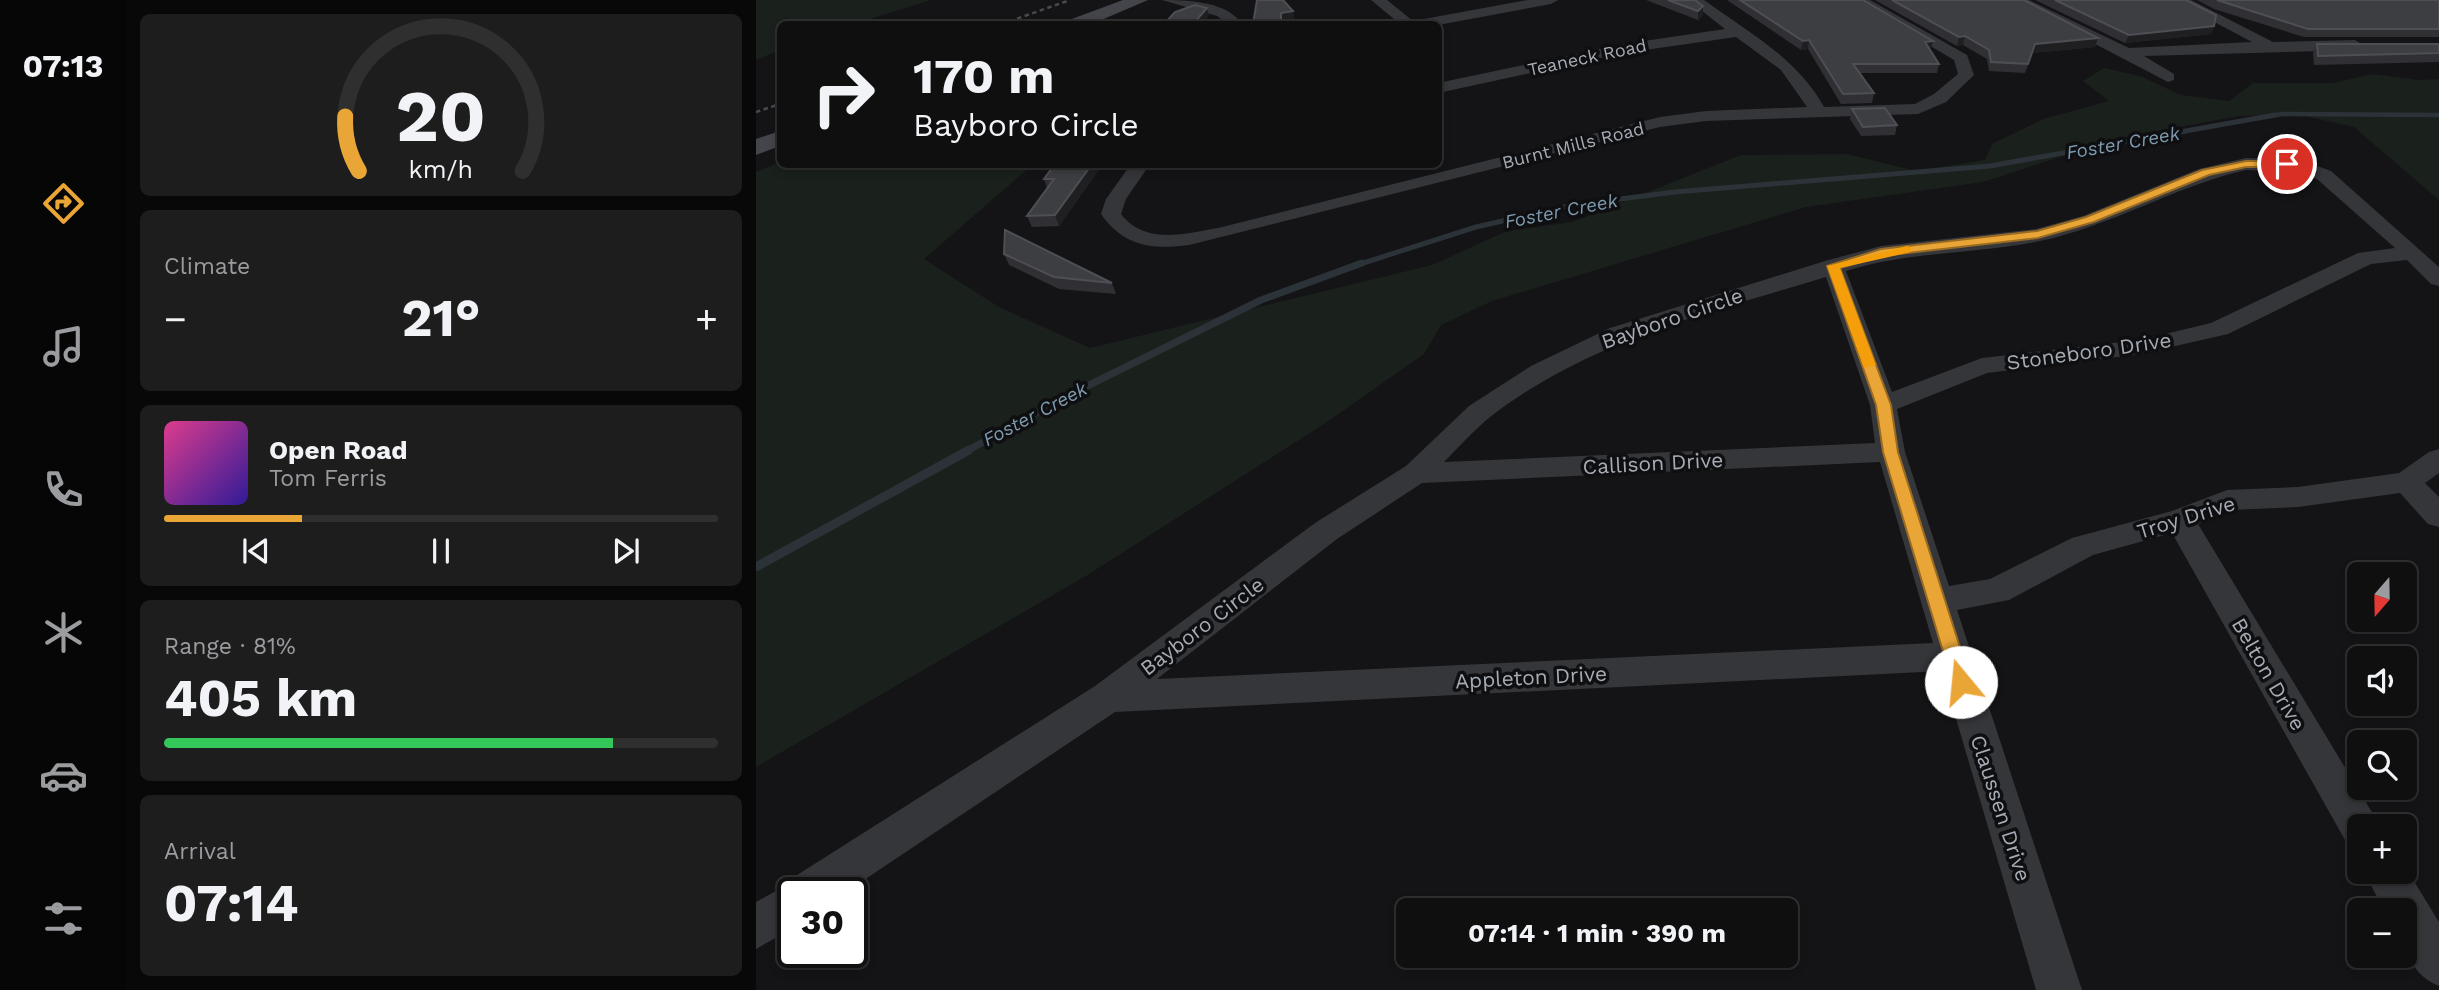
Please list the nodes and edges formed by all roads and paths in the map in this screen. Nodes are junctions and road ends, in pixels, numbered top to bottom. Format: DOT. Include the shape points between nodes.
graph roads {
  1 [pos="1139,0"];
  2 [pos="1169,0"];
  3 [pos="1378,0"];
  4 [pos="1551,0"];
  5 [pos="1695,0"];
  6 [pos="1860,0"];
  7 [pos="2018,0"];
  8 [pos="2180,0"];
  9 [pos="1084,21"];
  10 [pos="1232,21"];
  11 [pos="1404,21"];
  12 [pos="1436,21"];
  13 [pos="1736,32"];
  14 [pos="2267,45"];
  15 [pos="2373,45"];
  16 [pos="2127,53"];
  17 [pos="2168,77"];
  18 [pos="1442,87"];
  19 [pos="1818,113"];
  20 [pos="777,139"];
  21 [pos="756,148"];
  22 [pos="1138,168"];
  23 [pos="2410,253"];
  24 [pos="1833,266"];
  25 [pos="2439,279"];
  26 [pos="1883,405"];
  27 [pos="1891,452"];
  28 [pos="2439,459"];
  29 [pos="1416,474"];
  30 [pos="2407,482"];
  31 [pos="2439,516"];
  32 [pos="2180,520"];
  33 [pos="1938,601"];
  34 [pos="1953,656"];
  35 [pos="1108,697"];
  36 [pos="2351,814"];
  37 [pos="832,877"];
  38 [pos="2392,884"];
  39 [pos="777,913"];
  40 [pos="756,927"];
  41 [pos="2439,964"];
  42 [pos="2059,990"];
  1 -- 9 [label="main road"];
  2 -- 10 [label="street" via="1222,13"];
  3 -- 11 [label="street"];
  4 -- 12 [label="street"];
  5 -- 13 [label="street"];
  6 -- 19 [label="street, Burnt Mills Road" via="1961,58 1966,75 1940,98 1918,109"];
  7 -- 16 [label="street"];
  8 -- 14 [label="street"];
  13 -- 18 [label="street, Teaneck Road" via="1650,44"];
  13 -- 19 [label="street" via="1787,66"];
  14 -- 15 [label="street"];
  14 -- 16 [label="street"];
  16 -- 17 [label="street"];
  19 -- 22 [label="street, Burnt Mills Road" via="1660,122 1175,242 1142,240 1119,229 1111,214"];
  20 -- 21 [label="main road"];
  23 -- 24 [label="street, Bayboro Circle" via="2324,175 2273,163 2206,173 2090,220 2038,235 1881,253"];
  23 -- 25 [label="street, Bayboro Circle"];
  23 -- 26 [label="street, Stoneboro Drive" via="2366,258 2219,329 2140,347 1982,366"];
  24 -- 26 [label="street, Claussen Drive"];
  24 -- 29 [label="street, Bayboro Circle" via="1619,333 1540,371 1479,412"];
  26 -- 27 [label="street, Claussen Drive"];
  27 -- 29 [label="street, Callison Drive"];
  27 -- 33 [label="street, Claussen Drive"];
  28 -- 30 [label="street, Troy Drive"];
  29 -- 35 [label="street, Bayboro Circle" via="1326,531"];
  30 -- 31 [label="street"];
  30 -- 32 [label="street, Troy Drive" via="2298,497 2227,500"];
  32 -- 33 [label="street, Troy Drive" via="2083,547 1997,591"];
  32 -- 36 [label="street, Belton Drive"];
  33 -- 34 [label="street, Claussen Drive"];
  34 -- 35 [label="street, Appleton Drive"];
  34 -- 42 [label="street, Claussen Drive"];
  35 -- 37 [label="street, Bayboro Circle"];
  38 -- 41 [label="street"];
  39 -- 40 [label="street"];
}
